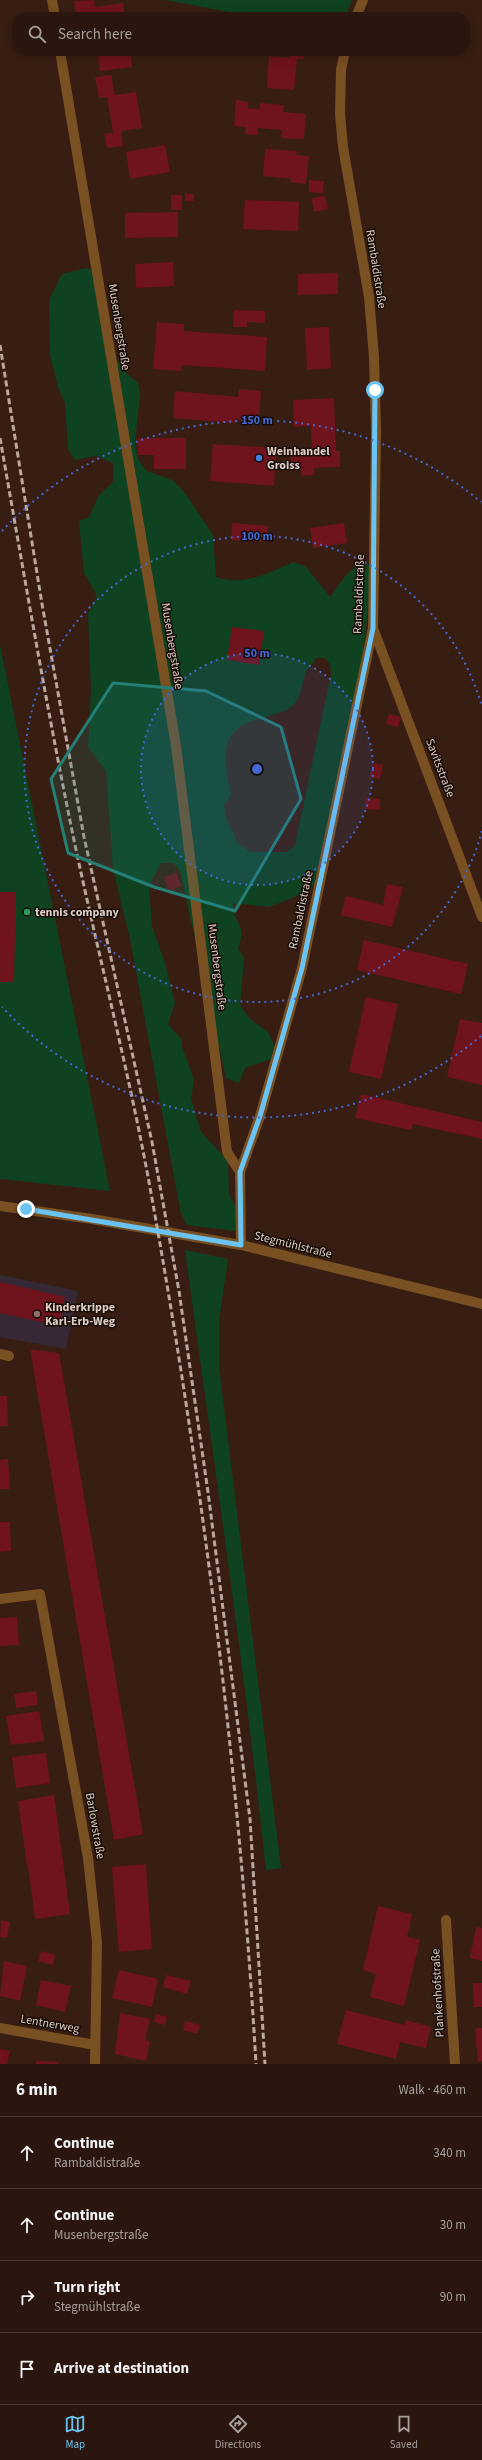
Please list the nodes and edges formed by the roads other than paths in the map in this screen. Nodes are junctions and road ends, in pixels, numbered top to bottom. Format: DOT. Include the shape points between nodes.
graph roads {
  1 [pos="52,0"];
  2 [pos="363,0"];
  3 [pos="54,12"];
  4 [pos="358,12"];
  5 [pos="61,56"];
  6 [pos="344,56"];
  7 [pos="373,628"];
  8 [pos="482,917"];
  9 [pos="240,1172"];
  10 [pos="0,1206"];
  11 [pos="241,1245"];
  12 [pos="482,1304"];
  13 [pos="0,1599"];
  14 [pos="446,1920"];
  15 [pos="0,2028"];
  16 [pos="95,2045"];
  17 [pos="95,2064"];
  18 [pos="455,2064"];
  1 -- 3 [label="street"];
  2 -- 4 [label="street"];
  5 -- 9 [label="street, Musenbergstraße" via="176,746 228,1152"];
  6 -- 7 [label="street, Rambaldistraße" via="340,114 343,147 369,297 374,357 376,431"];
  7 -- 8 [label="street, Savitsstraße"];
  7 -- 9 [label="street, Rambaldistraße" via="302,968 260,1116"];
  9 -- 11 [label="street"];
  10 -- 11 [label="street, Stegmühlstraße"];
  11 -- 12 [label="street, Stegmühlstraße"];
  13 -- 16 [label="street, Barlowstraße" via="40,1594 88,1858 96,1942"];
  14 -- 18 [label="street, Plankenhofstraße"];
  15 -- 16 [label="street, Lentnerweg"];
  16 -- 17 [label="street, Barlowstraße"];
}
